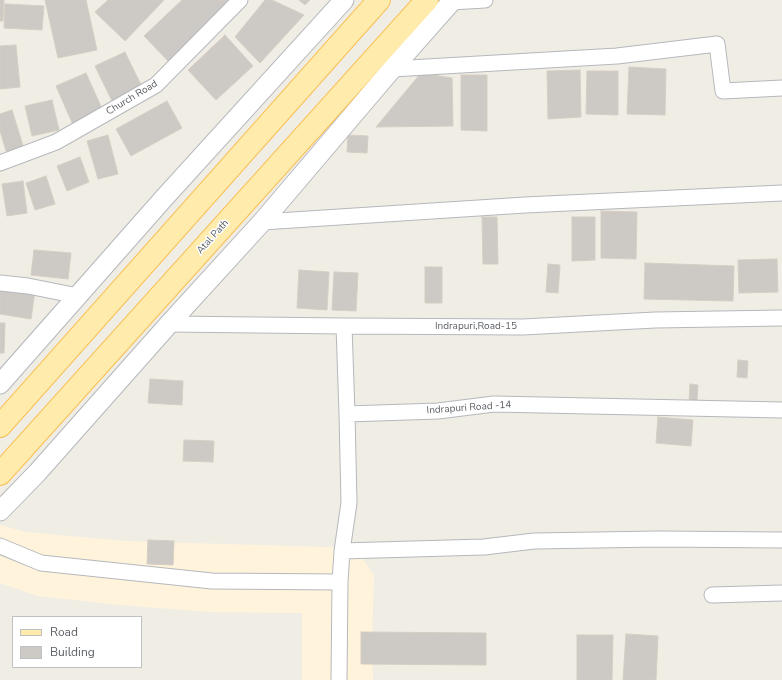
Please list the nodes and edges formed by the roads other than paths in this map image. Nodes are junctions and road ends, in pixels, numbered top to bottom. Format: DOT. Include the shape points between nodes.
graph roads {
  1 [pos="240,0"];
  2 [pos="344,0"];
  3 [pos="379,0"];
  4 [pos="426,0"];
  5 [pos="485,0"];
  6 [pos="452,1"];
  7 [pos="392,69"];
  8 [pos="782,88"];
  9 [pos="0,162"];
  10 [pos="782,193"];
  11 [pos="262,222"];
  12 [pos="0,283"];
  13 [pos="78,296"];
  14 [pos="782,318"];
  15 [pos="169,324"];
  16 [pos="344,326"];
  17 [pos="3,378"];
  18 [pos="782,410"];
  19 [pos="348,414"];
  20 [pos="0,426"];
  21 [pos="0,474"];
  22 [pos="0,511"];
  23 [pos="782,540"];
  24 [pos="0,546"];
  25 [pos="342,551"];
  26 [pos="340,582"];
  27 [pos="782,593"];
  28 [pos="712,595"];
  29 [pos="339,680"];
  1 -- 9 [label="street, Church Road" via="156,85 56,142"];
  2 -- 13 [label="street"];
  3 -- 20 [label="main road"];
  4 -- 21 [label="main road, Atal Path"];
  5 -- 6 [label="street"];
  6 -- 7 [label="street"];
  7 -- 8 [label="street" via="617,56 716,44 723,91"];
  7 -- 11 [label="street"];
  10 -- 11 [label="street" via="525,205"];
  11 -- 15 [label="street"];
  12 -- 13 [label="street"];
  13 -- 17 [label="street"];
  14 -- 16 [label="street, Indrapuri,Road-15" via="655,320 522,327"];
  15 -- 16 [label="street, Indrapuri,Road-15"];
  15 -- 22 [label="street"];
  16 -- 19 [label="street"];
  18 -- 19 [label="street, Indrapuri Road -14" via="494,404 438,411"];
  19 -- 25 [label="street" via="349,503"];
  23 -- 25 [label="street" via="534,541 484,547"];
  24 -- 26 [label="street" via="41,563 188,579"];
  25 -- 26 [label="street"];
  26 -- 29 [label="street"];
  27 -- 28 [label="street"];
}
